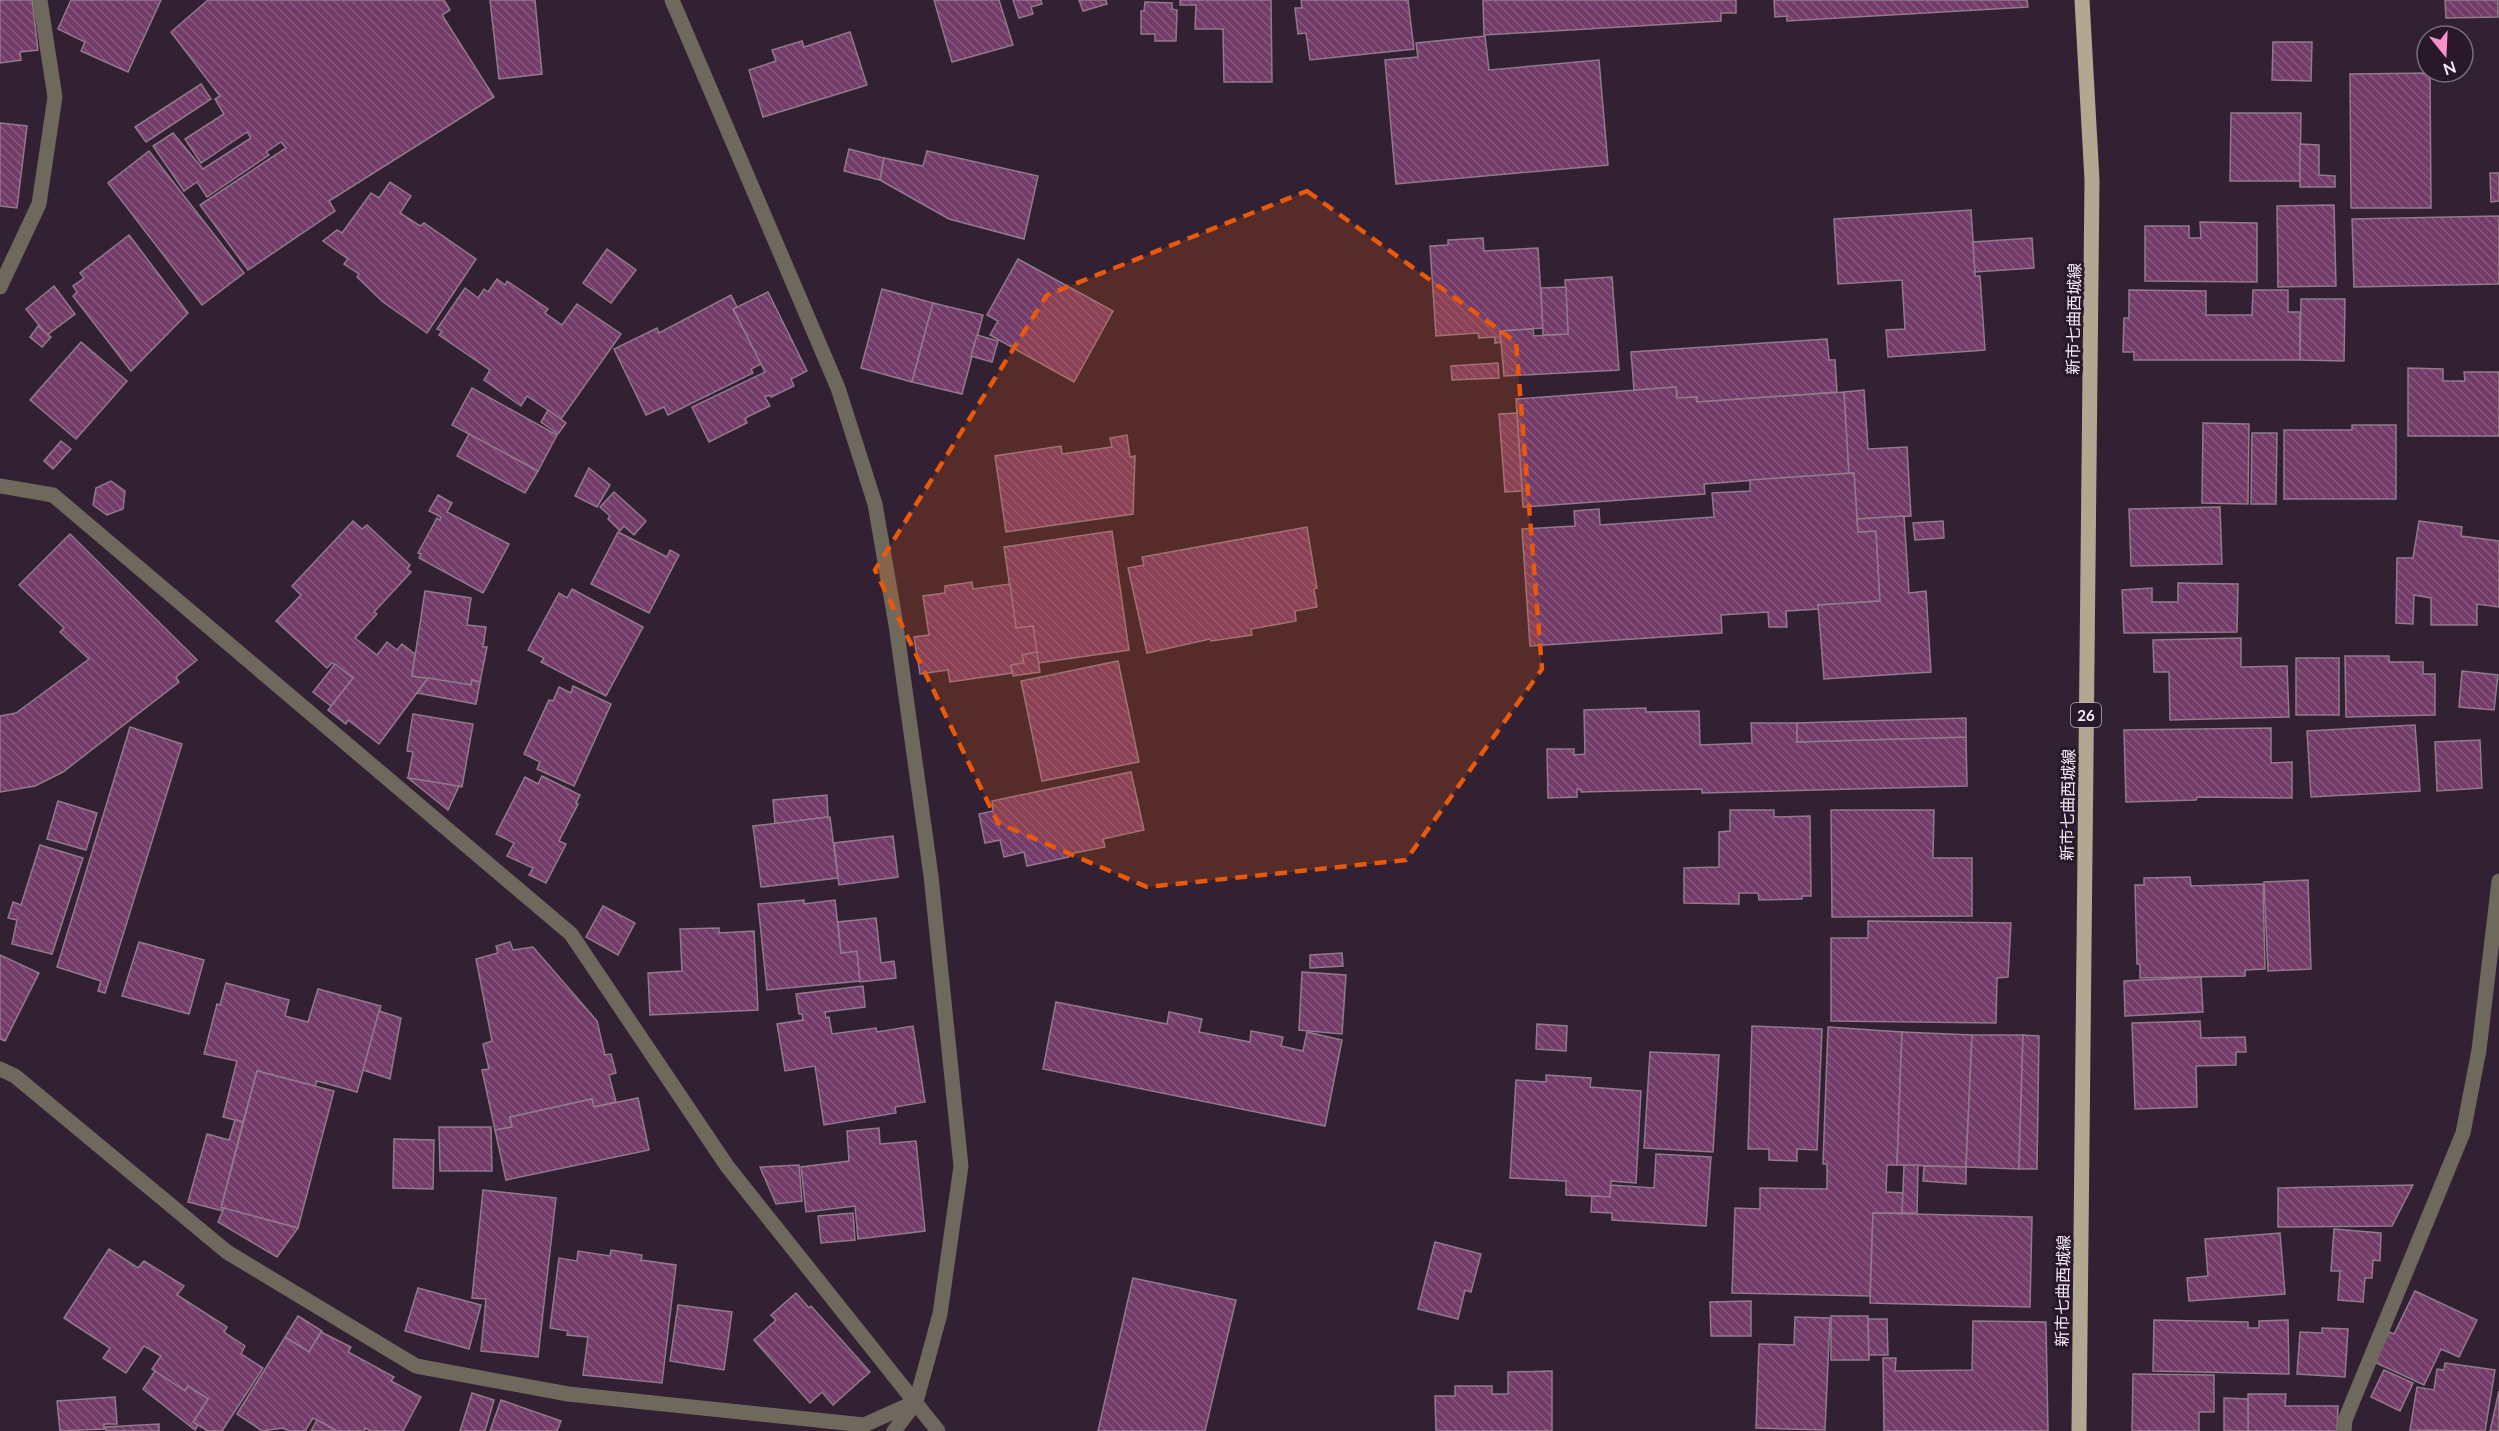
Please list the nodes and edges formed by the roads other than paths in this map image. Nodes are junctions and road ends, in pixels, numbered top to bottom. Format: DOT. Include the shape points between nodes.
graph roads {
  1 [pos="40,0"];
  2 [pos="672,0"];
  3 [pos="2082,0"];
  4 [pos="0,287"];
  5 [pos="0,486"];
  6 [pos="2499,881"];
  7 [pos="0,1069"];
  8 [pos="916,1402"];
  9 [pos="894,1431"];
  10 [pos="938,1431"];
  11 [pos="2079,1431"];
  12 [pos="2344,1431"];
  1 -- 4 [label="street" via="55,97 39,204"];
  2 -- 8 [label="street" via="838,388 875,504 931,876 961,1166 940,1314"];
  3 -- 11 [label="main road, 新市七曲西城線 / 26" via="2092,180"];
  5 -- 8 [label="street" via="53,495 571,934 727,1166"];
  6 -- 12 [label="street" via="2479,1050 2463,1133 2345,1420"];
  7 -- 8 [label="street" via="15,1076 227,1252 416,1366 568,1394 864,1425"];
  8 -- 9 [label="street"];
  8 -- 10 [label="street"];
}
